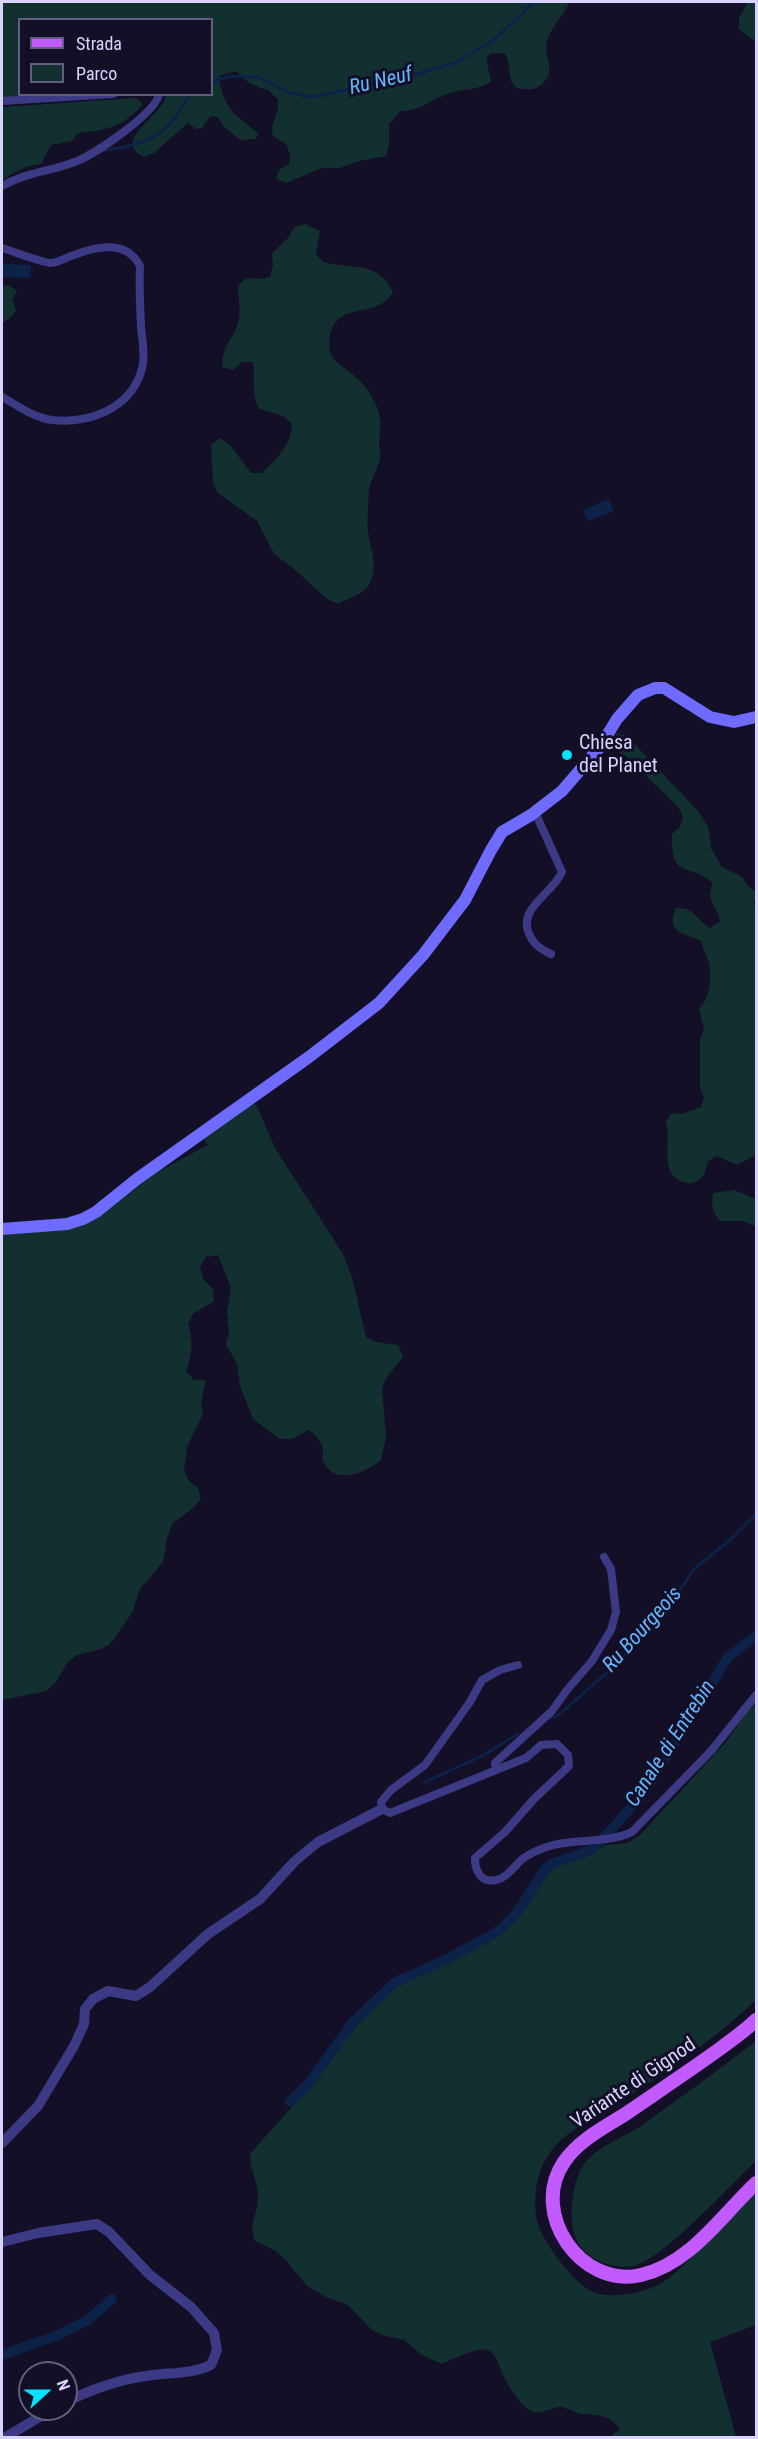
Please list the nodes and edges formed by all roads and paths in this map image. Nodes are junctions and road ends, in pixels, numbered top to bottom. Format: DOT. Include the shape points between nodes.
graph roads {
  1 [pos="81,96"];
  2 [pos="158,96"];
  3 [pos="2,101"];
  4 [pos="2,186"];
  5 [pos="2,248"];
  6 [pos="2,398"];
  7 [pos="756,717"];
  8 [pos="535,812"];
  9 [pos="551,954"];
  10 [pos="2,1228"];
  11 [pos="604,1557"];
  12 [pos="518,1665"];
  13 [pos="756,1695"];
  14 [pos="496,1769"];
  15 [pos="382,1809"];
  16 [pos="756,2020"];
  17 [pos="2,2143"];
  18 [pos="756,2183"];
  19 [pos="2,2242"];
  20 [pos="78,2396"];
  21 [pos="33,2421"];
  22 [pos="4,2438"];
  1 -- 3 [label="street"];
  2 -- 4 [label="street" via="132,126 84,158 24,174"];
  5 -- 6 [label="street" via="52,263 102,247 123,249 135,255 140,266 143,351 142,371 129,393 117,407 102,414 53,420"];
  7 -- 8 [label="main road" via="724,720 699,711 664,688 645,691 617,719 600,747 562,791"];
  8 -- 9 [label="street" via="562,872 528,913 526,925 539,948"];
  8 -- 10 [label="main road" via="502,832 465,900 423,955 379,1003 348,1028 96,1212 67,1224"];
  11 -- 14 [label="street" via="611,1569 616,1612 611,1630 552,1711 495,1763"];
  12 -- 15 [label="street" via="482,1680 441,1746 415,1774 385,1797"];
  13 -- 14 [label="street" via="711,1751 640,1826 620,1838 543,1848 495,1881 482,1878 475,1869 475,1858 569,1766 568,1755 557,1744 541,1745 526,1758"];
  14 -- 15 [label="street" via="390,1813"];
  15 -- 17 [label="street" via="318,1842 260,1899 208,1934 150,1987 136,1995 108,1991 93,1999 85,2009 84,2024 74,2046 38,2106"];
  16 -- 18 [label="main road, Variante di Gignod" via="579,2144 563,2163 554,2187 553,2212 561,2236 576,2255 597,2270 641,2276 663,2267 705,2238"];
  19 -- 20 [label="street" via="97,2224 150,2275 191,2307 214,2333 217,2350 211,2365 198,2371 112,2383"];
  21 -- 22 [label="street"];
}
